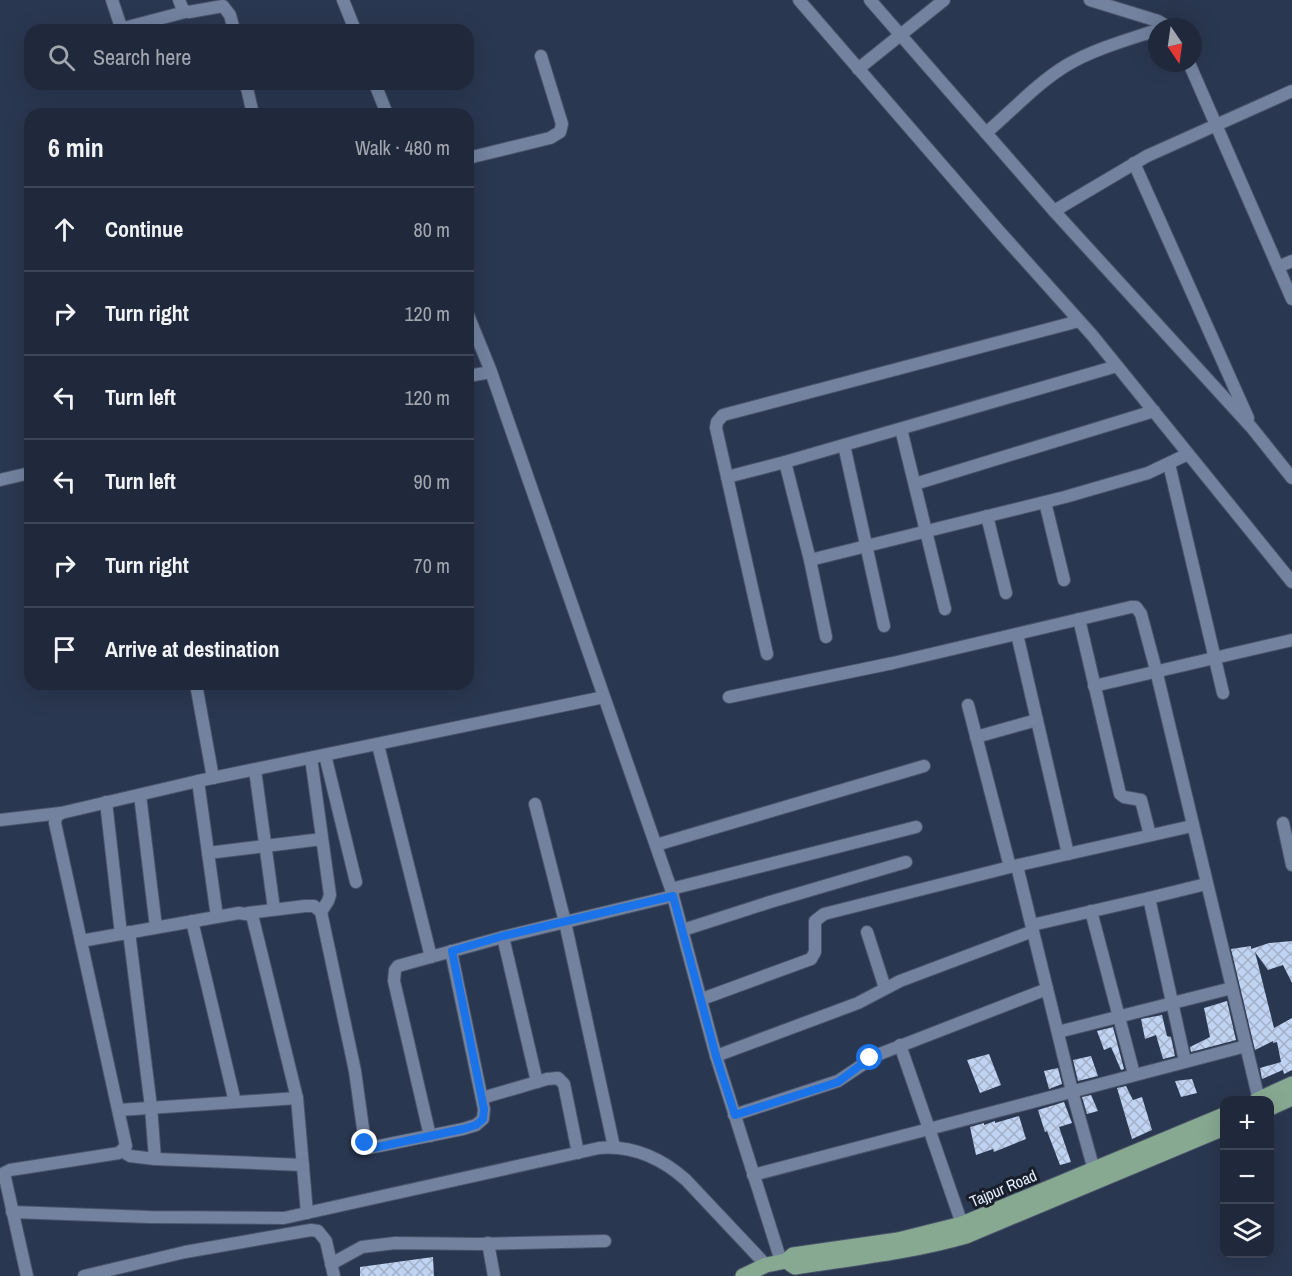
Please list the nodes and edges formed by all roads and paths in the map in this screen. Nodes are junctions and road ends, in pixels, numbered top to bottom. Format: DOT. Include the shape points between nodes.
graph roads {
  1 [pos="112,0"];
  2 [pos="179,0"];
  3 [pos="344,0"];
  4 [pos="799,0"];
  5 [pos="870,0"];
  6 [pos="944,0"];
  7 [pos="1090,0"];
  8 [pos="185,12"];
  9 [pos="1148,18"];
  10 [pos="120,24"];
  11 [pos="139,24"];
  12 [pos="232,24"];
  13 [pos="353,24"];
  14 [pos="1148,33"];
  15 [pos="900,35"];
  16 [pos="541,56"];
  17 [pos="858,69"];
  18 [pos="1193,72"];
  19 [pos="247,90"];
  20 [pos="377,90"];
  21 [pos="1292,91"];
  22 [pos="252,108"];
  23 [pos="385,108"];
  24 [pos="1215,125"];
  25 [pos="986,133"];
  26 [pos="474,157"];
  27 [pos="1134,163"];
  28 [pos="1054,211"];
  29 [pos="1292,261"];
  30 [pos="1278,267"];
  31 [pos="1292,299"];
  32 [pos="1079,321"];
  33 [pos="474,330"];
  34 [pos="1117,366"];
  35 [pos="491,372"];
  36 [pos="474,375"];
  37 [pos="1154,411"];
  38 [pos="1252,428"];
  39 [pos="901,429"];
  40 [pos="844,445"];
  41 [pos="1188,454"];
  42 [pos="785,462"];
  43 [pos="1287,463"];
  44 [pos="1169,464"];
  45 [pos="24,474"];
  46 [pos="727,477"];
  47 [pos="1292,478"];
  48 [pos="0,480"];
  49 [pos="915,484"];
  50 [pos="1046,502"];
  51 [pos="987,516"];
  52 [pos="925,531"];
  53 [pos="866,546"];
  54 [pos="810,560"];
  55 [pos="1064,580"];
  56 [pos="1292,582"];
  57 [pos="1006,593"];
  58 [pos="945,609"];
  59 [pos="1079,619"];
  60 [pos="884,626"];
  61 [pos="1017,634"];
  62 [pos="826,637"];
  63 [pos="1292,640"];
  64 [pos="768,654"];
  65 [pos="1214,657"];
  66 [pos="1156,670"];
  67 [pos="1094,686"];
  68 [pos="197,690"];
  69 [pos="1223,693"];
  70 [pos="604,697"];
  71 [pos="729,697"];
  72 [pos="968,705"];
  73 [pos="1037,720"];
  74 [pos="976,737"];
  75 [pos="378,745"];
  76 [pos="325,755"];
  77 [pos="311,758"];
  78 [pos="924,766"];
  79 [pos="255,770"];
  80 [pos="213,778"];
  81 [pos="198,781"];
  82 [pos="140,795"];
  83 [pos="106,802"];
  84 [pos="535,804"];
  85 [pos="58,815"];
  86 [pos="0,821"];
  87 [pos="1283,823"];
  88 [pos="1192,826"];
  89 [pos="916,827"];
  90 [pos="1150,835"];
  91 [pos="322,839"];
  92 [pos="656,845"];
  93 [pos="265,846"];
  94 [pos="208,853"];
  95 [pos="1068,854"];
  96 [pos="906,862"];
  97 [pos="1013,866"];
  98 [pos="1292,866"];
  99 [pos="356,882"];
  100 [pos="1206,884"];
  101 [pos="672,892"];
  102 [pos="1149,898"];
  103 [pos="274,909"];
  104 [pos="1091,911"];
  105 [pos="321,912"];
  106 [pos="248,913"];
  107 [pos="217,916"];
  108 [pos="192,921"];
  109 [pos="565,922"];
  110 [pos="156,927"];
  111 [pos="1032,928"];
  112 [pos="683,930"];
  113 [pos="867,932"];
  114 [pos="125,933"];
  115 [pos="503,936"];
  116 [pos="81,941"];
  117 [pos="452,951"];
  118 [pos="431,957"];
  119 [pos="885,988"];
  120 [pos="1232,988"];
  121 [pos="1047,989"];
  122 [pos="702,999"];
  123 [pos="1172,1003"];
  124 [pos="1119,1016"];
  125 [pos="1058,1032"];
  126 [pos="900,1046"];
  127 [pos="1246,1046"];
  128 [pos="716,1056"];
  129 [pos="1185,1061"];
  130 [pos="1134,1074"];
  131 [pos="537,1082"];
  132 [pos="1292,1084"];
  133 [pos="1072,1091"];
  134 [pos="1260,1096"];
  135 [pos="1273,1096"];
  136 [pos="297,1098"];
  137 [pos="482,1098"];
  138 [pos="1292,1098"];
  139 [pos="1274,1101"];
  140 [pos="235,1102"];
  141 [pos="151,1107"];
  142 [pos="119,1110"];
  143 [pos="735,1115"];
  144 [pos="1220,1116"];
  145 [pos="930,1130"];
  146 [pos="1220,1130"];
  147 [pos="430,1136"];
  148 [pos="614,1147"];
  149 [pos="122,1151"];
  150 [pos="578,1153"];
  151 [pos="155,1159"];
  152 [pos="303,1165"];
  153 [pos="1094,1170"];
  154 [pos="753,1175"];
  155 [pos="12,1212"];
  156 [pos="307,1213"];
  157 [pos="962,1224"];
  158 [pos="605,1241"];
  159 [pos="488,1243"];
  160 [pos="778,1262"];
  161 [pos="333,1270"];
  162 [pos="27,1276"];
  163 [pos="84,1276"];
  164 [pos="494,1276"];
  165 [pos="743,1276"];
  1 -- 10 [label="street"];
  2 -- 8 [label="street"];
  3 -- 13 [label="street"];
  4 -- 17 [label="street"];
  5 -- 15 [label="street"];
  6 -- 15 [label="street"];
  7 -- 9 [label="street"];
  8 -- 11 [label="street"];
  8 -- 12 [label="street" via="223,6"];
  14 -- 25 [label="street" via="1067,65"];
  15 -- 17 [label="street"];
  15 -- 25 [label="street"];
  16 -- 26 [label="street" via="562,124 560,132 550,138"];
  17 -- 32 [label="street"];
  18 -- 24 [label="street"];
  19 -- 22 [label="street"];
  20 -- 23 [label="street"];
  21 -- 24 [label="street"];
  24 -- 27 [label="street"];
  24 -- 30 [label="street"];
  25 -- 28 [label="street"];
  27 -- 28 [label="street"];
  27 -- 38 [label="street"];
  28 -- 38 [label="street"];
  29 -- 30 [label="street"];
  30 -- 31 [label="street"];
  32 -- 34 [label="street"];
  32 -- 46 [label="street" via="723,415 716,428"];
  33 -- 35 [label="street"];
  34 -- 37 [label="street"];
  34 -- 39 [label="street"];
  35 -- 36 [label="street"];
  35 -- 70 [label="street"];
  37 -- 41 [label="street"];
  37 -- 49 [label="street"];
  38 -- 43 [label="street"];
  39 -- 40 [label="street"];
  39 -- 49 [label="street"];
  40 -- 42 [label="street"];
  40 -- 53 [label="street"];
  41 -- 44 [label="street"];
  41 -- 56 [label="street"];
  42 -- 46 [label="street"];
  42 -- 54 [label="street"];
  43 -- 47 [label="street"];
  44 -- 50 [label="street"];
  44 -- 65 [label="street"];
  45 -- 48 [label="street"];
  46 -- 64 [label="street"];
  49 -- 52 [label="street"];
  50 -- 51 [label="street"];
  50 -- 55 [label="street"];
  51 -- 52 [label="street"];
  51 -- 57 [label="street"];
  52 -- 53 [label="street"];
  52 -- 58 [label="street"];
  53 -- 54 [label="street"];
  53 -- 60 [label="street"];
  54 -- 62 [label="street"];
  59 -- 61 [label="street"];
  59 -- 66 [label="street" via="1137,608"];
  59 -- 67 [label="street"];
  61 -- 71 [label="street"];
  61 -- 73 [label="street"];
  63 -- 65 [label="street"];
  65 -- 66 [label="street"];
  65 -- 69 [label="street"];
  66 -- 67 [label="street"];
  66 -- 88 [label="street"];
  67 -- 90 [label="street" via="1120,794 1140,800"];
  68 -- 80 [label="street"];
  70 -- 75 [label="street"];
  70 -- 92 [label="street"];
  72 -- 74 [label="street"];
  73 -- 74 [label="street"];
  73 -- 95 [label="street"];
  74 -- 97 [label="street"];
  75 -- 76 [label="street"];
  75 -- 118 [label="street"];
  76 -- 77 [label="street"];
  76 -- 99 [label="street"];
  77 -- 79 [label="street"];
  77 -- 91 [label="street"];
  78 -- 92 [label="street"];
  79 -- 80 [label="street"];
  79 -- 93 [label="street"];
  80 -- 81 [label="street"];
  81 -- 82 [label="street"];
  81 -- 94 [label="street"];
  82 -- 83 [label="street"];
  82 -- 110 [label="street"];
  83 -- 85 [label="street"];
  83 -- 114 [label="street"];
  84 -- 109 [label="street"];
  85 -- 86 [label="street"];
  85 -- 116 [label="street" via="55,823"];
  87 -- 98 [label="street"];
  88 -- 90 [label="street"];
  88 -- 100 [label="street"];
  89 -- 101 [label="street"];
  90 -- 95 [label="street"];
  91 -- 93 [label="street"];
  91 -- 105 [label="street" via="330,895"];
  92 -- 101 [label="street"];
  93 -- 94 [label="street"];
  93 -- 103 [label="street"];
  94 -- 107 [label="street"];
  95 -- 97 [label="street"];
  96 -- 112 [label="street"];
  97 -- 111 [label="street"];
  97 -- 122 [label="street" via="824,914 815,921 815,952 811,959"];
  100 -- 102 [label="street"];
  100 -- 120 [label="street"];
  101 -- 109 [label="street"];
  101 -- 112 [label="street"];
  102 -- 104 [label="street"];
  102 -- 123 [label="street"];
  103 -- 105 [label="street" via="314,906"];
  103 -- 106 [label="street"];
  104 -- 111 [label="street"];
  104 -- 124 [label="street"];
  105 -- 147 [label="street" via="355,1071 366,1146 373,1148"];
  106 -- 107 [label="street"];
  106 -- 136 [label="street" via="254,918"];
  107 -- 108 [label="street"];
  108 -- 110 [label="street"];
  108 -- 140 [label="street"];
  109 -- 115 [label="street"];
  109 -- 148 [label="street"];
  110 -- 114 [label="street"];
  111 -- 119 [label="street"];
  111 -- 121 [label="street"];
  112 -- 122 [label="street"];
  113 -- 119 [label="street"];
  114 -- 116 [label="street"];
  114 -- 141 [label="street"];
  115 -- 117 [label="street"];
  115 -- 131 [label="street"];
  116 -- 142 [label="street"];
  117 -- 118 [label="street"];
  117 -- 137 [label="street"];
  118 -- 147 [label="street" via="403,964 394,975"];
  119 -- 128 [label="street" via="858,1003"];
  120 -- 123 [label="street"];
  120 -- 127 [label="street"];
  121 -- 125 [label="street"];
  121 -- 126 [label="street"];
  122 -- 128 [label="street"];
  123 -- 124 [label="street"];
  123 -- 129 [label="street"];
  124 -- 125 [label="street"];
  124 -- 130 [label="street"];
  125 -- 133 [label="street"];
  126 -- 143 [label="street" via="877,1054 838,1082"];
  126 -- 145 [label="street"];
  127 -- 129 [label="street"];
  127 -- 134 [label="street"];
  128 -- 143 [label="street"];
  129 -- 130 [label="street"];
  130 -- 133 [label="street"];
  131 -- 137 [label="street"];
  131 -- 150 [label="street" via="553,1078 562,1081"];
  132 -- 135 [label="main road"];
  133 -- 145 [label="street"];
  133 -- 153 [label="street"];
  136 -- 140 [label="street"];
  136 -- 152 [label="street"];
  137 -- 147 [label="street" via="484,1115 479,1123"];
  138 -- 139 [label="main road"];
  140 -- 141 [label="street"];
  141 -- 142 [label="street"];
  141 -- 151 [label="street"];
  142 -- 149 [label="street" via="126,1141"];
  143 -- 154 [label="street"];
  144 -- 153 [label="main road, Tajpur Road"];
  145 -- 154 [label="street"];
  145 -- 157 [label="street"];
  146 -- 160 [label="main road, Tajpur Road" via="966,1236 900,1252 795,1267"];
  148 -- 150 [label="street"];
  148 -- 160 [label="street" via="658,1159 671,1167"];
  149 -- 151 [label="street"];
  149 -- 155 [label="street" via="7,1171 4,1177"];
  150 -- 156 [label="street"];
  151 -- 152 [label="street"];
  152 -- 156 [label="street"];
  153 -- 157 [label="main road, Tajpur Road"];
  154 -- 160 [label="street"];
  155 -- 156 [label="street" via="284,1218"];
  155 -- 162 [label="street"];
  157 -- 160 [label="main road, Tajpur Road" via="898,1240 793,1255"];
  158 -- 159 [label="street"];
  159 -- 161 [label="street" via="362,1246 351,1251"];
  159 -- 164 [label="street"];
  160 -- 165 [label="main road, Tajpur Road"];
  161 -- 163 [label="street" via="326,1241 318,1231 311,1230 185,1252"];
}
